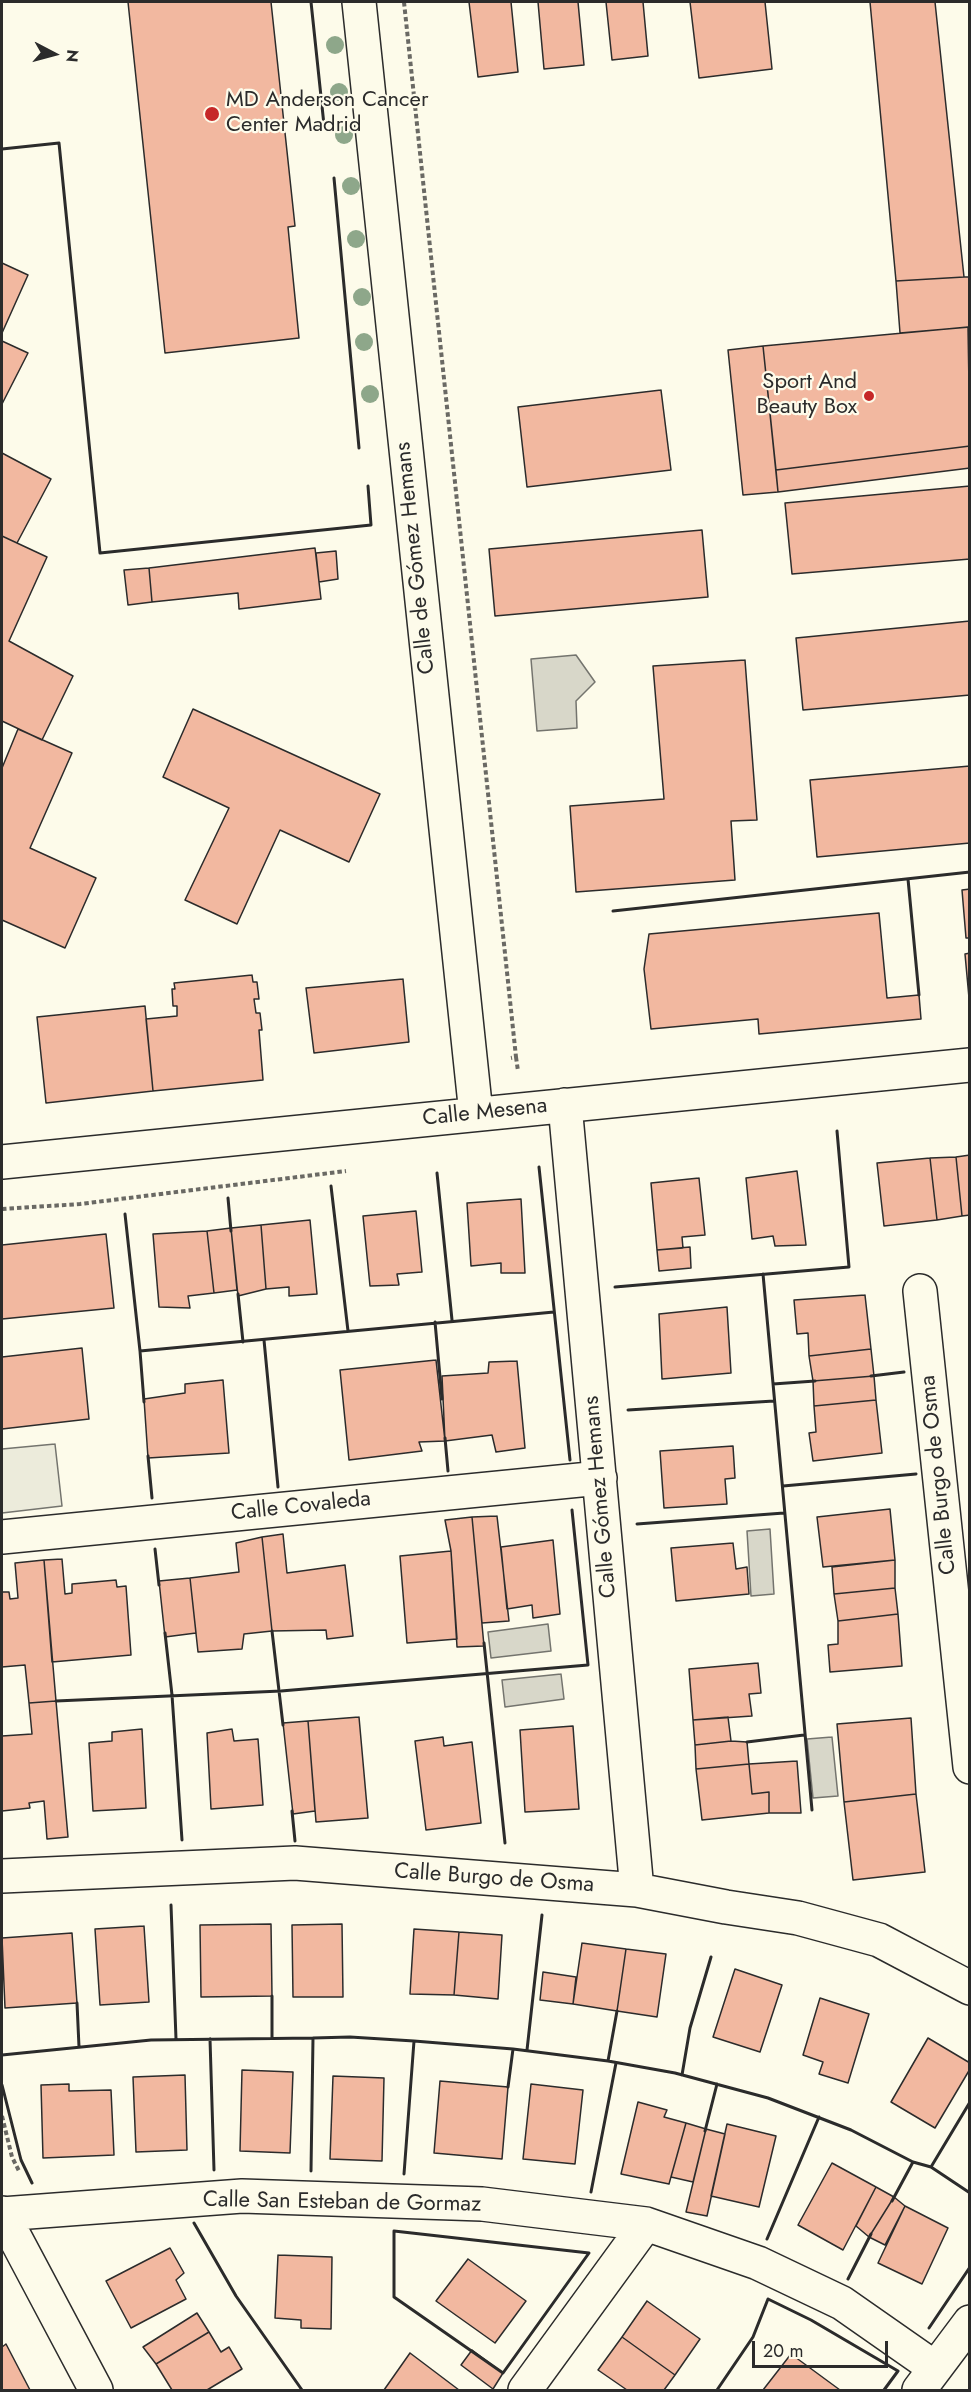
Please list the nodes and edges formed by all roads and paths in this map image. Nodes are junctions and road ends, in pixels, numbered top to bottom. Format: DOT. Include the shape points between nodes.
graph roads {
  1 [pos="359,2"];
  2 [pos="969,1065"];
  3 [pos="565,1105"];
  4 [pos="476,1114"];
  5 [pos="2,1162"];
  6 [pos="348,1171"];
  7 [pos="2,1209"];
  8 [pos="920,1291"];
  9 [pos="600,1478"];
  10 [pos="2,1537"];
  11 [pos="969,1767"];
  12 [pos="2,1876"];
  13 [pos="637,1890"];
  14 [pos="969,1988"];
  15 [pos="2,2214"];
  16 [pos="646,2224"];
  17 [pos="969,2322"];
  18 [pos="927,2379"];
  19 [pos="96,2391"];
  20 [pos="525,2391"];
  1 -- 4 [label="street, Calle de Gómez Hemans"];
  2 -- 3 [label="street, Calle Mesena"];
  3 -- 4 [label="street, Calle Mesena"];
  3 -- 9 [label="street, Calle Gómez Hemans"];
  4 -- 5 [label="street, Calle Mesena"];
  6 -- 7 [label="path" via="80,1204"];
  8 -- 11 [label="street, Calle Burgo de Osma"];
  9 -- 10 [label="street, Calle Covaleda"];
  9 -- 13 [label="street, Calle Gómez Hemans"];
  12 -- 13 [label="street, Calle Burgo de Osma" via="295,1863"];
  13 -- 14 [label="street, Calle Burgo de Osma" via="798,1918 879,1940"];
  15 -- 16 [label="street, Calle San Esteban de Gormaz" via="242,2196 482,2204"];
  15 -- 19 [label="street"];
  16 -- 18 [label="street, Calle San Esteban de Gormaz" via="758,2263 842,2302"];
  16 -- 20 [label="street"];
  17 -- 18 [label="street"];
}
